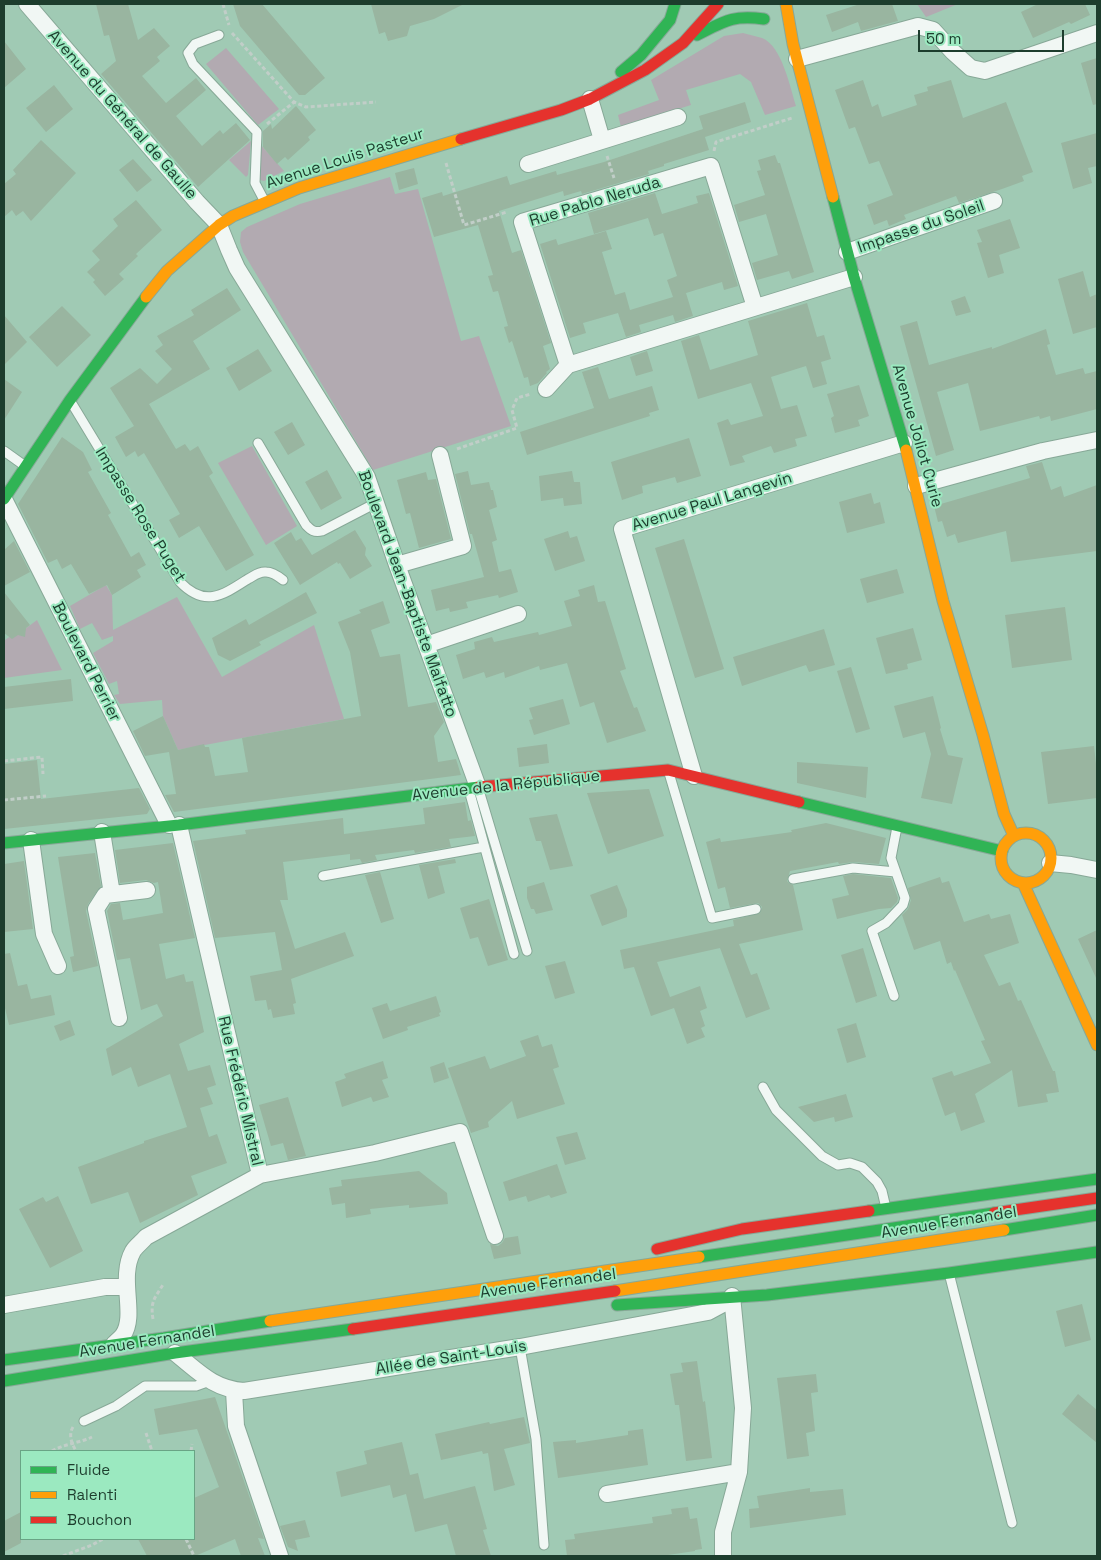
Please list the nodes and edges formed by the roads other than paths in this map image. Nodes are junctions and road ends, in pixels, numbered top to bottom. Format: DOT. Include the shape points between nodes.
graph roads {
  1 [pos="27,4"];
  2 [pos="675,4"];
  3 [pos="718,4"];
  4 [pos="786,4"];
  5 [pos="753,9"];
  6 [pos="771,25"];
  7 [pos="1097,33"];
  8 [pos="219,35"];
  9 [pos="682,44"];
  10 [pos="795,52"];
  11 [pos="590,100"];
  12 [pos="678,117"];
  13 [pos="602,140"];
  14 [pos="528,164"];
  15 [pos="994,201"];
  16 [pos="265,202"];
  17 [pos="220,225"];
  18 [pos="847,252"];
  19 [pos="854,277"];
  20 [pos="755,307"];
  21 [pos="568,365"];
  22 [pos="546,389"];
  23 [pos="70,400"];
  24 [pos="1097,440"];
  25 [pos="258,443"];
  26 [pos="904,443"];
  27 [pos="4,451"];
  28 [pos="440,455"];
  29 [pos="26,466"];
  30 [pos="916,486"];
  31 [pos="4,499"];
  32 [pos="376,503"];
  33 [pos="397,565"];
  34 [pos="283,580"];
  35 [pos="518,614"];
  36 [pos="426,644"];
  37 [pos="668,770"];
  38 [pos="694,776"];
  39 [pos="473,787"];
  40 [pos="174,825"];
  41 [pos="897,827"];
  42 [pos="102,832"];
  43 [pos="1014,836"];
  44 [pos="31,840"];
  45 [pos="4,843"];
  46 [pos="484,847"];
  47 [pos="1002,851"];
  48 [pos="1050,864"];
  49 [pos="1097,870"];
  50 [pos="896,872"];
  51 [pos="324,876"];
  52 [pos="793,879"];
  53 [pos="1024,883"];
  54 [pos="147,890"];
  55 [pos="112,894"];
  56 [pos="756,910"];
  57 [pos="527,951"];
  58 [pos="514,954"];
  59 [pos="58,966"];
  60 [pos="894,996"];
  61 [pos="119,1018"];
  62 [pos="1097,1045"];
  63 [pos="763,1087"];
  64 [pos="260,1175"];
  65 [pos="1097,1179"];
  66 [pos="1097,1198"];
  67 [pos="886,1209"];
  68 [pos="1097,1216"];
  69 [pos="495,1236"];
  70 [pos="1097,1252"];
  71 [pos="949,1273"];
  72 [pos="542,1281"];
  73 [pos="126,1287"];
  74 [pos="732,1296"];
  75 [pos="4,1305"];
  76 [pos="605,1306"];
  77 [pos="585,1307"];
  78 [pos="428,1318"];
  79 [pos="114,1344"];
  80 [pos="520,1347"];
  81 [pos="175,1353"];
  82 [pos="4,1360"];
  83 [pos="4,1381"];
  84 [pos="210,1381"];
  85 [pos="234,1391"];
  86 [pos="84,1421"];
  87 [pos="739,1472"];
  88 [pos="607,1494"];
  89 [pos="1012,1523"];
  90 [pos="544,1544"];
  91 [pos="280,1556"];
  92 [pos="723,1556"];
  1 -- 17 [label="street, Avenue du Général de Gaulle"];
  2 -- 11 [label="main road, Avenue Louis Pasteur" via="670,20 640,55"];
  3 -- 9 [label="main road, Avenue Louis Pasteur"];
  4 -- 10 [label="main road, Avenue Joliot Curie"];
  5 -- 6 [label="main road"];
  6 -- 9 [label="main road, Avenue Louis Pasteur" via="748,17 728,19"];
  6 -- 10 [label="main road"];
  7 -- 10 [label="street" via="985,71 971,68 933,30 918,26"];
  8 -- 16 [label="lane" via="195,44 188,53 193,64 257,132 255,183"];
  9 -- 11 [label="main road, Avenue Louis Pasteur"];
  10 -- 18 [label="main road, Avenue Joliot Curie"];
  11 -- 13 [label="street"];
  11 -- 16 [label="main road, Avenue Louis Pasteur" via="387,160"];
  12 -- 13 [label="street"];
  13 -- 14 [label="street"];
  15 -- 18 [label="street, Impasse du Soleil"];
  16 -- 17 [label="main road, Avenue Louis Pasteur"];
  17 -- 23 [label="main road, Avenue Louis Pasteur" via="167,270"];
  17 -- 32 [label="street, Boulevard Jean-Baptiste Malfatto" via="238,268 368,478"];
  18 -- 19 [label="main road, Avenue Joliot Curie"];
  19 -- 20 [label="street"];
  19 -- 26 [label="main road, Avenue Joliot Curie"];
  20 -- 21 [label="street"];
  20 -- 21 [label="street, Rue Pablo Neruda" via="711,166 522,222"];
  21 -- 22 [label="street"];
  23 -- 29 [label="main road, Avenue Louis Pasteur"];
  23 -- 34 [label="lane, Impasse Rose Puget" via="188,591 201,596 224,595 258,573 267,572"];
  24 -- 30 [label="street" via="1043,451"];
  25 -- 32 [label="lane" via="311,530 322,531"];
  26 -- 30 [label="main road, Avenue Joliot Curie"];
  26 -- 38 [label="street, Avenue Paul Langevin" via="622,529"];
  27 -- 29 [label="lane"];
  28 -- 33 [label="street" via="463,546"];
  29 -- 31 [label="main road, Avenue Louis Pasteur"];
  30 -- 43 [label="main road, Avenue Joliot Curie" via="943,601 1004,814"];
  31 -- 40 [label="street, Boulevard Perrier"];
  32 -- 33 [label="street, Boulevard Jean-Baptiste Malfatto"];
  33 -- 36 [label="street, Boulevard Jean-Baptiste Malfatto"];
  35 -- 36 [label="street"];
  36 -- 39 [label="street, Boulevard Jean-Baptiste Malfatto"];
  37 -- 38 [label="main road, Avenue de la République"];
  37 -- 39 [label="main road, Avenue de la République"];
  37 -- 56 [label="lane" via="712,918"];
  38 -- 41 [label="main road, Avenue de la République"];
  39 -- 40 [label="main road, Avenue de la République"];
  39 -- 46 [label="lane"];
  39 -- 57 [label="lane"];
  40 -- 42 [label="main road, Avenue de la République"];
  40 -- 64 [label="street, Rue Frédéric Mistral"];
  41 -- 47 [label="main road, Avenue de la République"];
  41 -- 50 [label="lane" via="891,858"];
  42 -- 44 [label="main road, Avenue de la République"];
  42 -- 55 [label="street"];
  43 -- 47 [label="main road"];
  43 -- 48 [label="main road" via="1033,834 1041,839 1051,854"];
  44 -- 45 [label="main road, Avenue de la République"];
  44 -- 59 [label="street" via="44,934"];
  46 -- 51 [label="lane"];
  46 -- 58 [label="lane"];
  47 -- 53 [label="main road" via="1001,860 1008,876"];
  48 -- 49 [label="street"];
  48 -- 53 [label="main road" via="1041,879"];
  50 -- 52 [label="lane" via="853,868"];
  50 -- 60 [label="lane" via="905,898 903,905 886,924 872,931"];
  53 -- 62 [label="main road"];
  54 -- 55 [label="street"];
  55 -- 61 [label="street" via="105,896 96,909"];
  63 -- 67 [label="lane" via="776,1110 822,1156 838,1164 862,1166 878,1182"];
  64 -- 69 [label="street" via="375,1153 460,1132"];
  64 -- 73 [label="street, Rue Frédéric Mistral" via="146,1237 133,1250 128,1262"];
  65 -- 67 [label="main road"];
  66 -- 72 [label="main road, Avenue Fernandel"];
  67 -- 72 [label="main road" via="742,1229"];
  68 -- 78 [label="main road, Avenue Fernandel"];
  70 -- 71 [label="main road"];
  71 -- 74 [label="main road" via="767,1295"];
  71 -- 89 [label="lane"];
  72 -- 79 [label="main road, Avenue Fernandel"];
  73 -- 75 [label="street"];
  73 -- 79 [label="street, Rue Frédéric Mistral" via="128,1318 123,1335"];
  74 -- 76 [label="main road"];
  74 -- 80 [label="street, Allée de Saint-Louis" via="708,1312"];
  74 -- 87 [label="street" via="743,1408"];
  77 -- 78 [label="main road"];
  78 -- 81 [label="main road, Avenue Fernandel"];
  79 -- 82 [label="main road, Avenue Fernandel"];
  80 -- 85 [label="street, Allée de Saint-Louis" via="244,1392"];
  80 -- 90 [label="lane" via="536,1439"];
  81 -- 83 [label="main road, Avenue Fernandel"];
  81 -- 84 [label="street, Allée de Saint-Louis"];
  84 -- 85 [label="street, Allée de Saint-Louis"];
  84 -- 86 [label="lane" via="196,1386 145,1386 116,1406"];
  85 -- 91 [label="street" via="236,1426"];
  87 -- 88 [label="street"];
  87 -- 92 [label="street" via="723,1532"];
}
